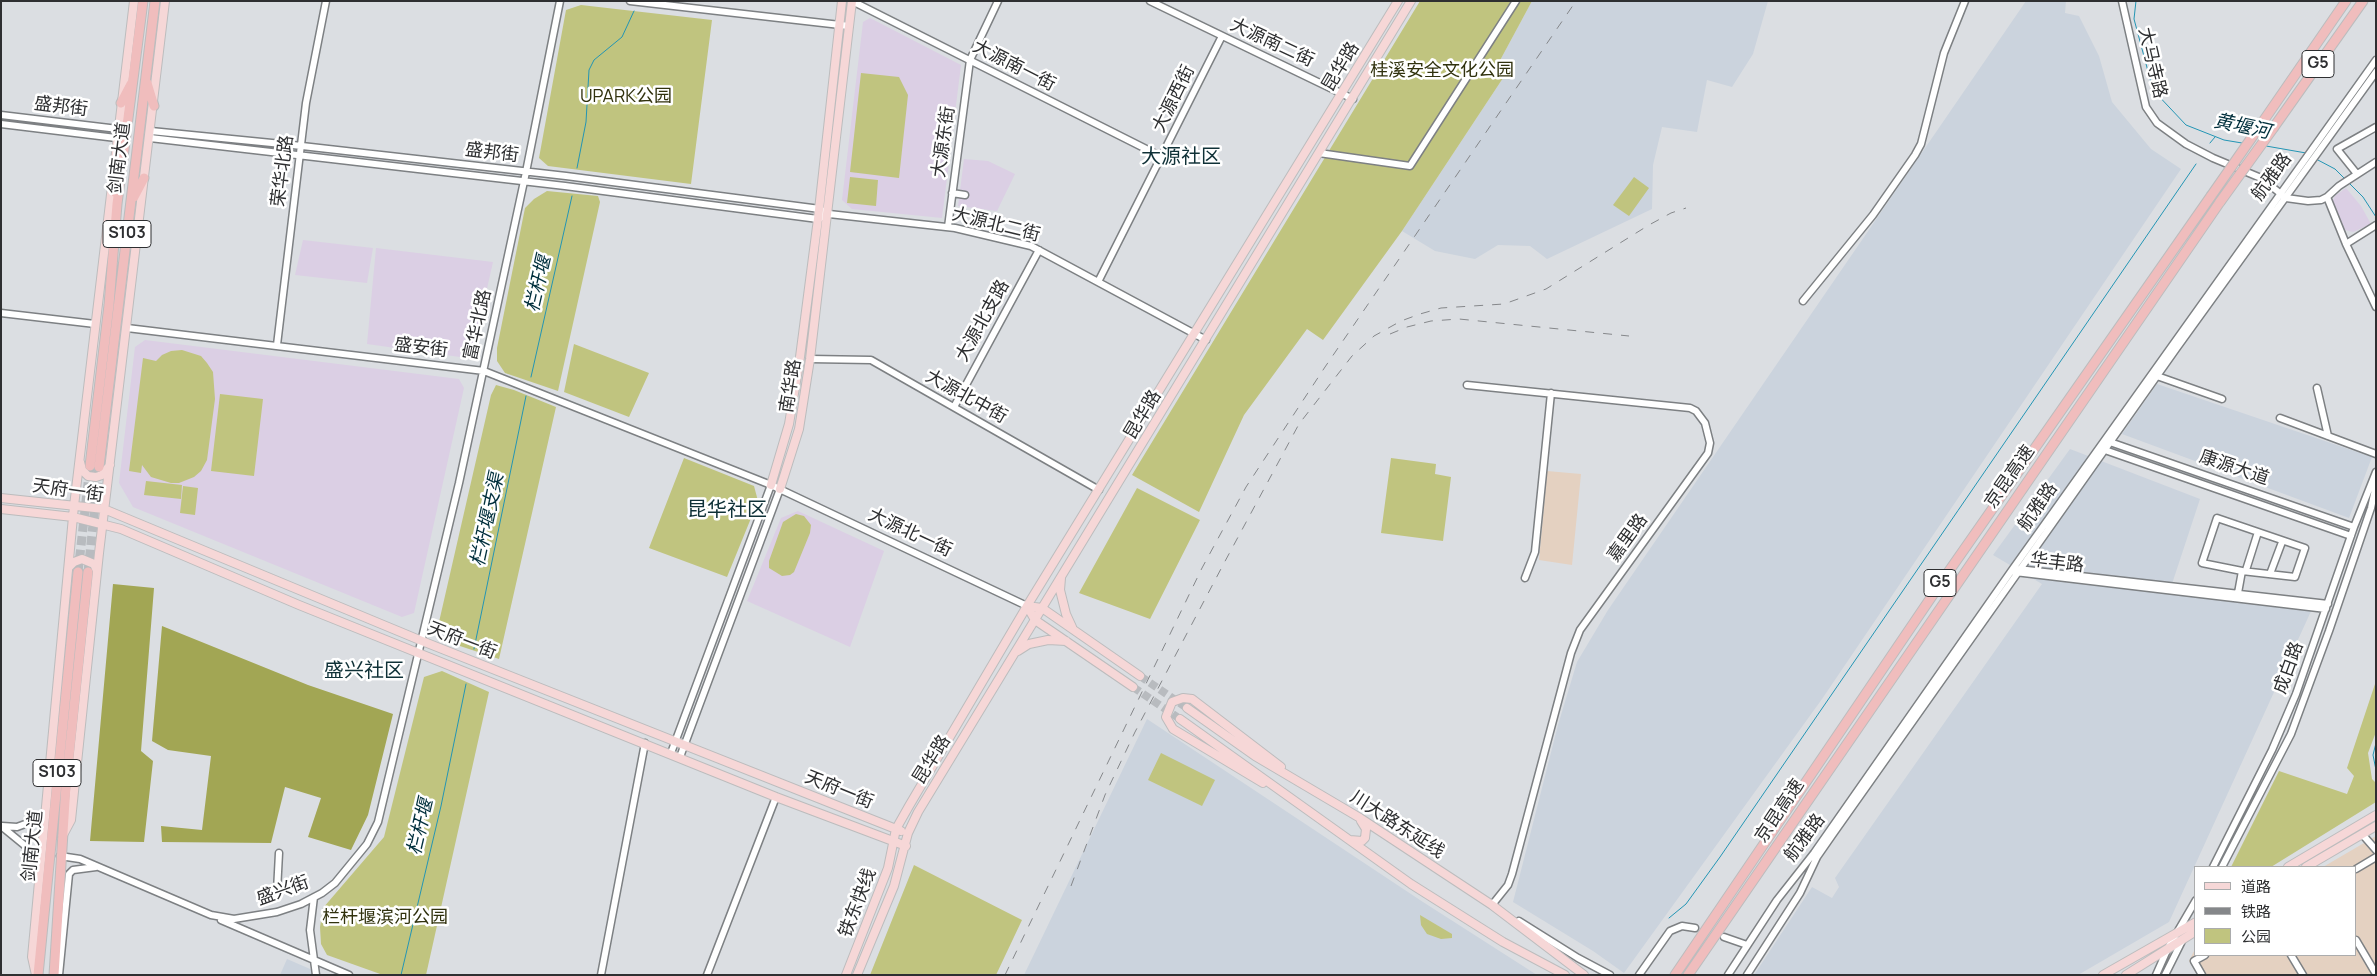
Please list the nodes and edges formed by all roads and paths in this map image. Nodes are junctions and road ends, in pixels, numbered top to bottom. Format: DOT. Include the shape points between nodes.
graph roads {
  1 [pos="134,1"];
  2 [pos="143,1"];
  3 [pos="155,1"];
  4 [pos="165,1"];
  5 [pos="326,1"];
  6 [pos="560,1"];
  7 [pos="630,1"];
  8 [pos="842,1"];
  9 [pos="852,1"];
  10 [pos="998,1"];
  11 [pos="1150,1"];
  12 [pos="1398,1"];
  13 [pos="1411,1"];
  14 [pos="1516,1"];
  15 [pos="1965,1"];
  16 [pos="2122,1"];
  17 [pos="2346,1"];
  18 [pos="2363,1"];
  19 [pos="840,26"];
  20 [pos="848,26"];
  21 [pos="1222,36"];
  22 [pos="970,60"];
  23 [pos="2376,60"];
  24 [pos="2376,72"];
  25 [pos="134,77"];
  26 [pos="146,78"];
  27 [pos="1343,93"];
  28 [pos="1353,99"];
  29 [pos="121,103"];
  30 [pos="154,106"];
  31 [pos="1,115"];
  32 [pos="1,124"];
  33 [pos="2376,127"];
  34 [pos="118,129"];
  35 [pos="150,135"];
  36 [pos="116,138"];
  37 [pos="302,146"];
  38 [pos="2315,150"];
  39 [pos="1319,153"];
  40 [pos="301,156"];
  41 [pos="1162,157"];
  42 [pos="2376,162"];
  43 [pos="526,172"];
  44 [pos="113,173"];
  45 [pos="2354,176"];
  46 [pos="144,178"];
  47 [pos="524,182"];
  48 [pos="952,193"];
  49 [pos="2279,193"];
  50 [pos="965,195"];
  51 [pos="2327,197"];
  52 [pos="2286,198"];
  53 [pos="131,201"];
  54 [pos="117,204"];
  55 [pos="820,209"];
  56 [pos="829,214"];
  57 [pos="818,219"];
  58 [pos="2376,225"];
  59 [pos="948,227"];
  60 [pos="2346,244"];
  61 [pos="1039,250"];
  62 [pos="1098,282"];
  63 [pos="1803,301"];
  64 [pos="2376,307"];
  65 [pos="1,313"];
  66 [pos="95,324"];
  67 [pos="127,328"];
  68 [pos="1195,334"];
  69 [pos="1206,340"];
  70 [pos="277,345"];
  71 [pos="810,359"];
  72 [pos="484,371"];
  73 [pos="2157,376"];
  74 [pos="1467,385"];
  75 [pos="2317,388"];
  76 [pos="1551,394"];
  77 [pos="2222,399"];
  78 [pos="954,407"];
  79 [pos="2280,418"];
  80 [pos="2328,436"];
  81 [pos="2107,441"];
  82 [pos="2101,449"];
  83 [pos="2376,454"];
  84 [pos="79,460"];
  85 [pos="110,465"];
  86 [pos="2376,472"];
  87 [pos="771,485"];
  88 [pos="2376,485"];
  89 [pos="780,489"];
  90 [pos="1100,490"];
  91 [pos="1,498"];
  92 [pos="74,506"];
  93 [pos="1,509"];
  94 [pos="104,509"];
  95 [pos="73,517"];
  96 [pos="102,523"];
  97 [pos="2354,527"];
  98 [pos="2258,532"];
  99 [pos="2350,536"];
  100 [pos="2282,542"];
  101 [pos="83,570"];
  102 [pos="2244,570"];
  103 [pos="2016,571"];
  104 [pos="2270,574"];
  105 [pos="1061,577"];
  106 [pos="1525,578"];
  107 [pos="2238,593"];
  108 [pos="1027,606"];
  109 [pos="2327,606"];
  110 [pos="1042,608"];
  111 [pos="1035,620"];
  112 [pos="1073,629"];
  113 [pos="422,641"];
  114 [pos="1066,641"];
  115 [pos="1016,652"];
  116 [pos="418,653"];
  117 [pos="1140,676"];
  118 [pos="1133,687"];
  119 [pos="1187,708"];
  120 [pos="1180,719"];
  121 [pos="676,740"];
  122 [pos="645,743"];
  123 [pos="685,744"];
  124 [pos="671,753"];
  125 [pos="680,757"];
  126 [pos="1302,784"];
  127 [pos="776,796"];
  128 [pos="1292,800"];
  129 [pos="2376,815"];
  130 [pos="44,817"];
  131 [pos="1360,818"];
  132 [pos="1,826"];
  133 [pos="2376,826"];
  134 [pos="896,829"];
  135 [pos="908,833"];
  136 [pos="2362,834"];
  137 [pos="1348,839"];
  138 [pos="893,841"];
  139 [pos="906,846"];
  140 [pos="2376,850"];
  141 [pos="279,853"];
  142 [pos="60,856"];
  143 [pos="2376,857"];
  144 [pos="40,862"];
  145 [pos="97,866"];
  146 [pos="2214,866"];
  147 [pos="2223,866"];
  148 [pos="2290,866"];
  149 [pos="2308,866"];
  150 [pos="2357,868"];
  151 [pos="276,891"];
  152 [pos="314,897"];
  153 [pos="2194,904"];
  154 [pos="1492,905"];
  155 [pos="211,915"];
  156 [pos="2194,926"];
  157 [pos="1696,928"];
  158 [pos="2180,935"];
  159 [pos="1724,937"];
  160 [pos="2357,942"];
  161 [pos="1747,945"];
  162 [pos="2168,948"];
  163 [pos="2203,956"];
  164 [pos="2292,956"];
  165 [pos="315,960"];
  166 [pos="2376,974"];
  167 [pos="37,975"];
  168 [pos="54,975"];
  169 [pos="59,975"];
  170 [pos="316,975"];
  171 [pos="349,975"];
  172 [pos="601,975"];
  173 [pos="707,975"];
  174 [pos="846,975"];
  175 [pos="857,975"];
  176 [pos="1564,975"];
  177 [pos="1584,975"];
  178 [pos="1610,975"];
  179 [pos="1639,975"];
  180 [pos="1676,975"];
  181 [pos="1688,975"];
  182 [pos="1728,975"];
  183 [pos="1747,975"];
  184 [pos="2102,975"];
  185 [pos="2126,975"];
  186 [pos="2156,975"];
  187 [pos="2165,975"];
  188 [pos="2202,975"];
  189 [pos="2303,975"];
  1 -- 29 [label="main road"];
  2 -- 25 [label="highway, 剑南大道 / S103"];
  3 -- 26 [label="highway, 剑南大道 / S103"];
  4 -- 30 [label="main road"];
  5 -- 37 [label="street, 荣华北路" via="312,63"];
  6 -- 43 [label="street, 富华北路"];
  7 -- 19 [label="street"];
  8 -- 19 [label="main road, 南华路"];
  9 -- 20 [label="main road, 南华路"];
  9 -- 22 [label="street, 大源南一街"];
  10 -- 22 [label="street"];
  11 -- 21 [label="street, 大源南二街"];
  12 -- 27 [label="main road, 昆华路"];
  13 -- 28 [label="main road, 昆华路"];
  14 -- 39 [label="street" via="1410,166"];
  15 -- 63 [label="street" via="1944,53 1921,144 1873,215"];
  16 -- 49 [label="street, 大马寺路" via="2146,107 2157,123 2186,144 2261,178"];
  17 -- 180 [label="highway, 京昆高速 / G5, bridge" via="1949,571"];
  18 -- 181 [label="highway, 京昆高速 / G5, bridge" via="2220,202"];
  19 -- 20 [label="street"];
  19 -- 55 [label="main road, 南华路"];
  20 -- 56 [label="main road, 南华路"];
  21 -- 27 [label="street, 大源南二街"];
  21 -- 41 [label="street, 大源西街"];
  22 -- 41 [label="street, 大源南一街"];
  22 -- 48 [label="street, 大源东街"];
  23 -- 38 [label="street, 航雅路"];
  24 -- 38 [label="street, 航雅路"];
  25 -- 29 [label="highway"];
  25 -- 54 [label="highway, 剑南大道 / S103"];
  26 -- 30 [label="highway"];
  26 -- 53 [label="highway, 剑南大道 / S103"];
  27 -- 28 [label="street, 大源南二街"];
  27 -- 68 [label="main road, 昆华路"];
  28 -- 39 [label="main road, 昆华路"];
  29 -- 34 [label="main road"];
  30 -- 35 [label="main road"];
  31 -- 34 [label="street, 盛邦街"];
  32 -- 36 [label="street, 盛邦街"];
  33 -- 45 [label="street" via="2337,149"];
  34 -- 36 [label="main road"];
  35 -- 37 [label="street, 盛邦街"];
  35 -- 40 [label="street, 盛邦街"];
  35 -- 46 [label="main road"];
  36 -- 44 [label="main road"];
  37 -- 40 [label="street, 荣华北路"];
  37 -- 43 [label="street, 盛邦街"];
  38 -- 49 [label="street, 航雅路" via="2305,157"];
  38 -- 52 [label="street, 航雅路"];
  39 -- 69 [label="main road, 昆华路"];
  40 -- 47 [label="street, 盛邦街"];
  40 -- 70 [label="street, 荣华北路"];
  41 -- 62 [label="street, 大源西街"];
  42 -- 45 [label="street"];
  43 -- 47 [label="street, 富华北路"];
  43 -- 55 [label="street, 盛邦街"];
  44 -- 54 [label="highway"];
  44 -- 66 [label="main road"];
  45 -- 51 [label="street"];
  46 -- 53 [label="highway"];
  46 -- 67 [label="main road"];
  47 -- 57 [label="street, 盛邦街"];
  47 -- 72 [label="street, 富华北路"];
  48 -- 50 [label="street"];
  48 -- 59 [label="street, 大源东街"];
  49 -- 52 [label="street, 大马寺路"];
  49 -- 81 [label="street, 航雅路"];
  51 -- 52 [label="street" via="2308,201"];
  51 -- 60 [label="street"];
  52 -- 73 [label="street, 航雅路"];
  53 -- 54 [label="highway, 剑南大道 / S103" via="94,467"];
  55 -- 56 [label="street, 盛邦街"];
  55 -- 57 [label="main road, 南华路"];
  56 -- 57 [label="street"];
  56 -- 59 [label="street, 大源北二街"];
  56 -- 71 [label="main road, 南华路"];
  57 -- 87 [label="main road, 南华路" via="789,424"];
  58 -- 60 [label="street"];
  59 -- 61 [label="street, 大源北二街"];
  60 -- 64 [label="street"];
  61 -- 62 [label="street, 大源北二街"];
  61 -- 78 [label="street, 大源北支路"];
  62 -- 68 [label="street, 大源北二街"];
  65 -- 66 [label="street"];
  66 -- 84 [label="main road"];
  67 -- 70 [label="street, 盛安街"];
  67 -- 85 [label="main road"];
  68 -- 69 [label="street, 大源北二街"];
  68 -- 90 [label="main road, 昆华路"];
  69 -- 105 [label="main road, 昆华路"];
  70 -- 72 [label="street, 盛安街"];
  71 -- 78 [label="street, 大源北中街" via="871,360"];
  71 -- 89 [label="main road, 南华路" via="799,429"];
  72 -- 87 [label="street, 盛安街"];
  72 -- 113 [label="street, 富华北路"];
  73 -- 77 [label="street"];
  73 -- 81 [label="street, 航雅路"];
  74 -- 76 [label="street, 嘉里路"];
  75 -- 80 [label="street"];
  76 -- 106 [label="street" via="1535,552"];
  76 -- 154 [label="street, 嘉里路" via="1690,408 1705,423 1710,446 1580,630 1570,653 1512,874 1508,885"];
  78 -- 90 [label="street, 大源北中街"];
  79 -- 80 [label="street"];
  80 -- 83 [label="street"];
  81 -- 82 [label="street, 航雅路"];
  81 -- 97 [label="street, 康源大道"];
  82 -- 99 [label="street"];
  82 -- 103 [label="street, 航雅路"];
  84 -- 85 [label="main road" via="88,476 102,475"];
  84 -- 92 [label="main road"];
  85 -- 94 [label="main road"];
  86 -- 97 [label="street, 成白路"];
  87 -- 89 [label="street, 盛安街"];
  87 -- 121 [label="street"];
  88 -- 147 [label="street, 成白路" via="2371,508 2291,734"];
  89 -- 108 [label="street, 大源北一街"];
  89 -- 123 [label="street, 南华路"];
  90 -- 108 [label="main road, 昆华路"];
  91 -- 92 [label="main road, 天府一街"];
  92 -- 94 [label="main road, 天府一街"];
  92 -- 95 [label="main road"];
  93 -- 95 [label="main road, 天府一街"];
  94 -- 96 [label="main road"];
  94 -- 113 [label="main road, 天府一街"];
  95 -- 96 [label="main road, 天府一街"];
  95 -- 101 [label="main road"];
  96 -- 101 [label="main road"];
  96 -- 116 [label="main road, 天府一街"];
  97 -- 99 [label="street, 成白路"];
  98 -- 100 [label="street"];
  98 -- 102 [label="street"];
  98 -- 102 [label="street" via="2217,518 2202,563"];
  99 -- 109 [label="street, 成白路"];
  100 -- 104 [label="street"];
  100 -- 104 [label="street" via="2305,548 2295,577"];
  101 -- 130 [label="main road"];
  101 -- 142 [label="highway, 剑南大道 / S103"];
  101 -- 167 [label="highway, 剑南大道 / S103"];
  102 -- 104 [label="street"];
  102 -- 107 [label="street"];
  103 -- 107 [label="street, 华丰路"];
  103 -- 109 [label="street, 华丰路"];
  103 -- 161 [label="street, 航雅路"];
  103 -- 183 [label="street, 航雅路" via="1817,858 1800,893"];
  105 -- 110 [label="main road, 昆华路"];
  105 -- 112 [label="main road" via="1060,590"];
  107 -- 109 [label="street, 华丰路"];
  108 -- 110 [label="main road"];
  108 -- 111 [label="main road"];
  108 -- 134 [label="main road, 昆华路"];
  109 -- 146 [label="street, 成白路" via="2272,750"];
  110 -- 111 [label="main road, 昆华路"];
  110 -- 112 [label="main road"];
  111 -- 114 [label="main road"];
  111 -- 115 [label="main road, 昆华路"];
  112 -- 117 [label="main road"];
  113 -- 116 [label="street, 富华北路"];
  113 -- 121 [label="main road, 天府一街"];
  114 -- 115 [label="main road" via="1029,644"];
  114 -- 118 [label="main road"];
  115 -- 135 [label="main road, 昆华路"];
  116 -- 122 [label="main road, 天府一街"];
  116 -- 152 [label="street, 盛兴街" via="378,822 368,844 335,883"];
  119 -- 126 [label="main road, 川大路东延线" via="1255,756"];
  120 -- 128 [label="main road"];
  121 -- 123 [label="main road, 天府一街"];
  121 -- 124 [label="street"];
  122 -- 124 [label="main road, 天府一街"];
  122 -- 172 [label="street"];
  123 -- 125 [label="street, 南华路"];
  123 -- 134 [label="main road, 天府一街"];
  124 -- 125 [label="main road, 天府一街"];
  125 -- 127 [label="main road, 天府一街"];
  126 -- 128 [label="main road" via="1192,699 1177,699 1169,706 1166,717 1173,729"];
  126 -- 131 [label="main road, 川大路东延线"];
  127 -- 138 [label="main road, 天府一街"];
  127 -- 173 [label="street"];
  128 -- 137 [label="main road"];
  129 -- 148 [label="main road"];
  130 -- 132 [label="street" via="17,828"];
  130 -- 144 [label="main road"];
  131 -- 137 [label="main road" via="1366,829 1365,838"];
  131 -- 154 [label="main road, 川大路东延线"];
  132 -- 144 [label="street" via="34,853"];
  133 -- 136 [label="main road"];
  134 -- 135 [label="main road, 天府一街"];
  134 -- 138 [label="main road, 昆华路"];
  135 -- 139 [label="main road, 昆华路"];
  136 -- 140 [label="street"];
  136 -- 149 [label="main road"];
  137 -- 176 [label="main road" via="1495,937"];
  138 -- 139 [label="main road, 天府一街"];
  138 -- 174 [label="main road, 铁东快线" via="888,868"];
  139 -- 175 [label="main road, 铁东快线" via="894,886"];
  141 -- 151 [label="street"];
  142 -- 145 [label="street, 盛兴街"];
  142 -- 168 [label="highway, 剑南大道 / S103"];
  143 -- 150 [label="street"];
  144 -- 167 [label="main road" via="32,958"];
  145 -- 155 [label="street, 盛兴街"];
  145 -- 169 [label="street" via="73,870 69,874"];
  152 -- 155 [label="street, 盛兴街" via="260,916 234,919"];
  152 -- 165 [label="street" via="310,930"];
  153 -- 158 [label="street"];
  154 -- 177 [label="main road, 川大路东延线"];
  154 -- 178 [label="street"];
  155 -- 165 [label="street"];
  156 -- 158 [label="main road"];
  157 -- 179 [label="street" via="1682,926 1670,931"];
  158 -- 162 [label="main road"];
  158 -- 184 [label="main road"];
  158 -- 187 [label="street"];
  159 -- 161 [label="street"];
  160 -- 166 [label="street"];
  161 -- 182 [label="street, 航雅路"];
  162 -- 185 [label="main road"];
  162 -- 186 [label="street"];
  163 -- 188 [label="street" via="2194,961"];
  164 -- 189 [label="street"];
  165 -- 170 [label="street"];
  165 -- 171 [label="street"];
}
